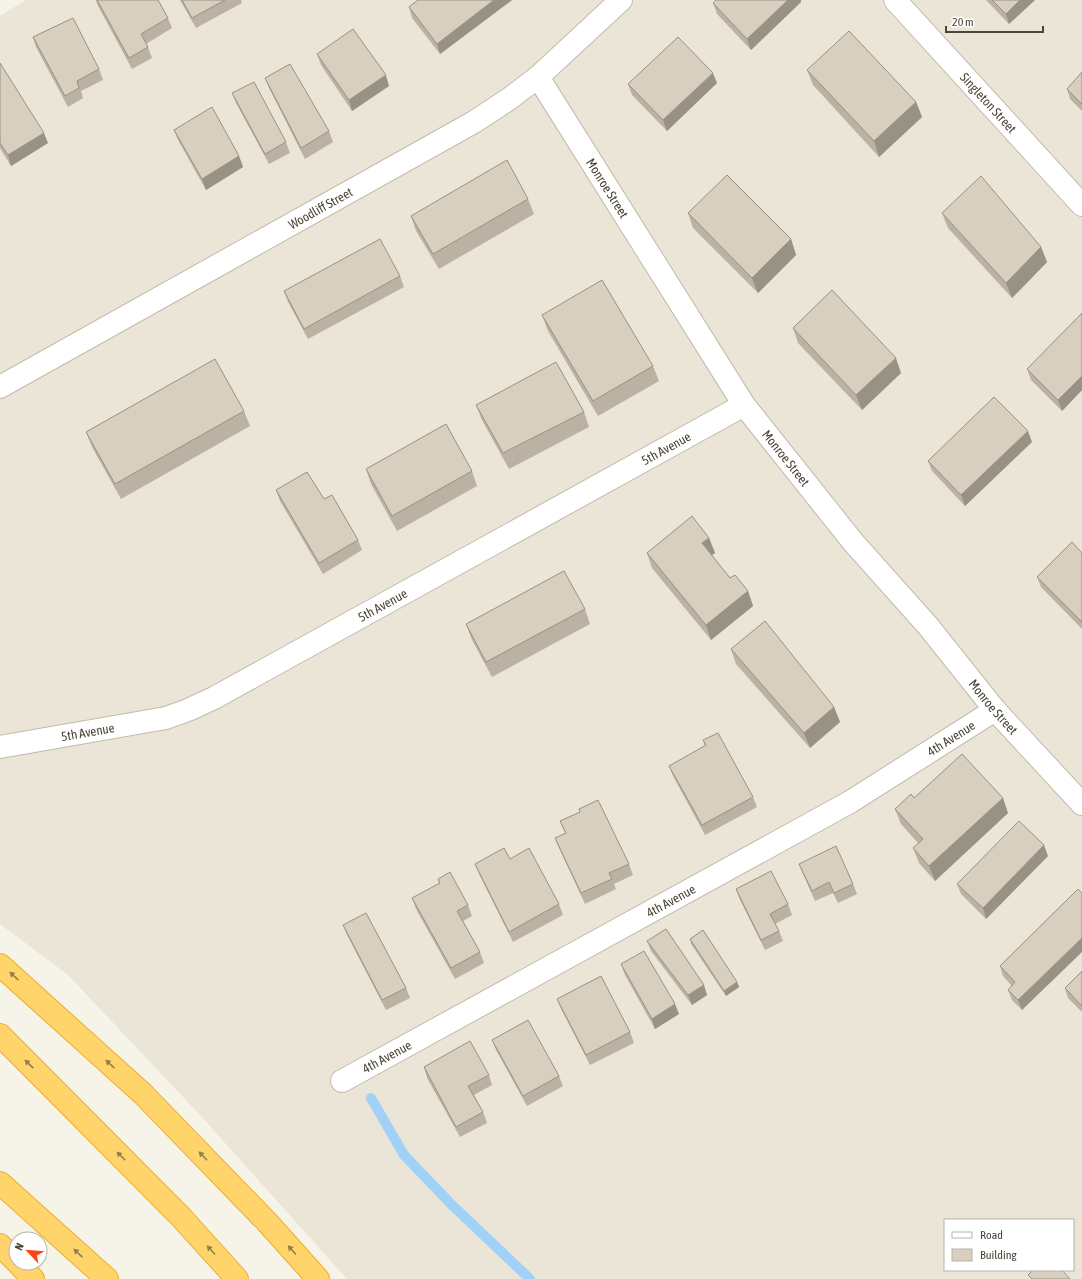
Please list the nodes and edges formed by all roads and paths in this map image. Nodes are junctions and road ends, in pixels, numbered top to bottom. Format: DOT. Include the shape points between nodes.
graph roads {
  1 [pos="621,0"];
  2 [pos="895,0"];
  3 [pos="538,76"];
  4 [pos="1082,205"];
  5 [pos="0,387"];
  6 [pos="744,405"];
  7 [pos="995,710"];
  8 [pos="0,747"];
  9 [pos="1082,804"];
  10 [pos="0,965"];
  11 [pos="0,1035"];
  12 [pos="342,1081"];
  13 [pos="0,1182"];
  14 [pos="0,1245"];
  15 [pos="8,1253"];
  16 [pos="26,1271"];
  17 [pos="34,1279"];
  18 [pos="107,1279"];
  19 [pos="237,1279"];
  20 [pos="318,1279"];
  1 -- 3 [label="street, Woodliff Street"];
  2 -- 4 [label="street, Singleton Street"];
  3 -- 5 [label="street, Woodliff Street" via="474,122"];
  3 -- 6 [label="street, Monroe Street"];
  6 -- 7 [label="street, Monroe Street" via="852,542 928,626"];
  6 -- 8 [label="street, 5th Avenue" via="188,710 166,718"];
  7 -- 9 [label="street, Monroe Street"];
  7 -- 12 [label="street, 4th Avenue" via="850,802"];
  20 -- 10 [label="highway, one-way" via="267,1222 143,1094"];
  19 -- 11 [label="highway, one-way" via="180,1216"];
  18 -- 13 [label="highway, one-way"];
  14 -- 15 [label="highway"];
  16 -- 17 [label="highway"];
}
